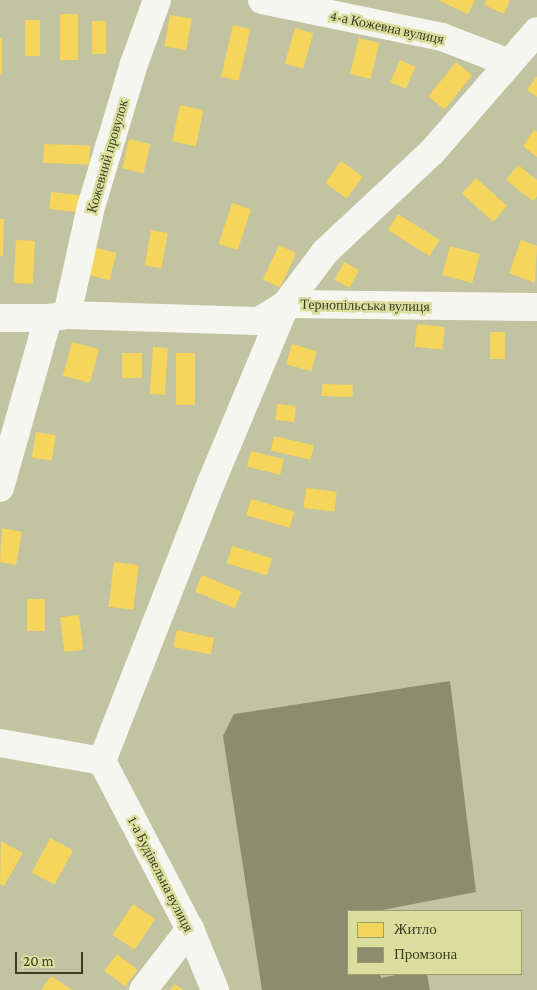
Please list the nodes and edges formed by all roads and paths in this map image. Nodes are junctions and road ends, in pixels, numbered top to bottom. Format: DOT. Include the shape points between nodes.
graph roads {
  1 [pos="157,0"];
  2 [pos="262,0"];
  3 [pos="537,31"];
  4 [pos="509,63"];
  5 [pos="286,304"];
  6 [pos="537,307"];
  7 [pos="57,317"];
  8 [pos="0,318"];
  9 [pos="0,488"];
  10 [pos="0,743"];
  11 [pos="102,761"];
  12 [pos="190,929"];
  13 [pos="143,990"];
  14 [pos="215,990"];
  1 -- 7 [label="street, Кожевний провулок" via="134,64"];
  2 -- 4 [label="street, 4-а Кожевна вулиця" via="442,38"];
  3 -- 4 [label="street"];
  4 -- 5 [label="street" via="432,152 325,252"];
  5 -- 6 [label="street, Тернопільська вулиця"];
  5 -- 7 [label="street, Тернопільська вулиця" via="259,321"];
  5 -- 11 [label="street" via="211,483"];
  7 -- 8 [label="street, Тернопільська вулиця"];
  7 -- 9 [label="street, Кожевний провулок"];
  10 -- 11 [label="street"];
  11 -- 12 [label="street, 1-а Будівельна вулиця"];
  12 -- 13 [label="street"];
  12 -- 14 [label="street, 1-а Будівельна вулиця"];
}
